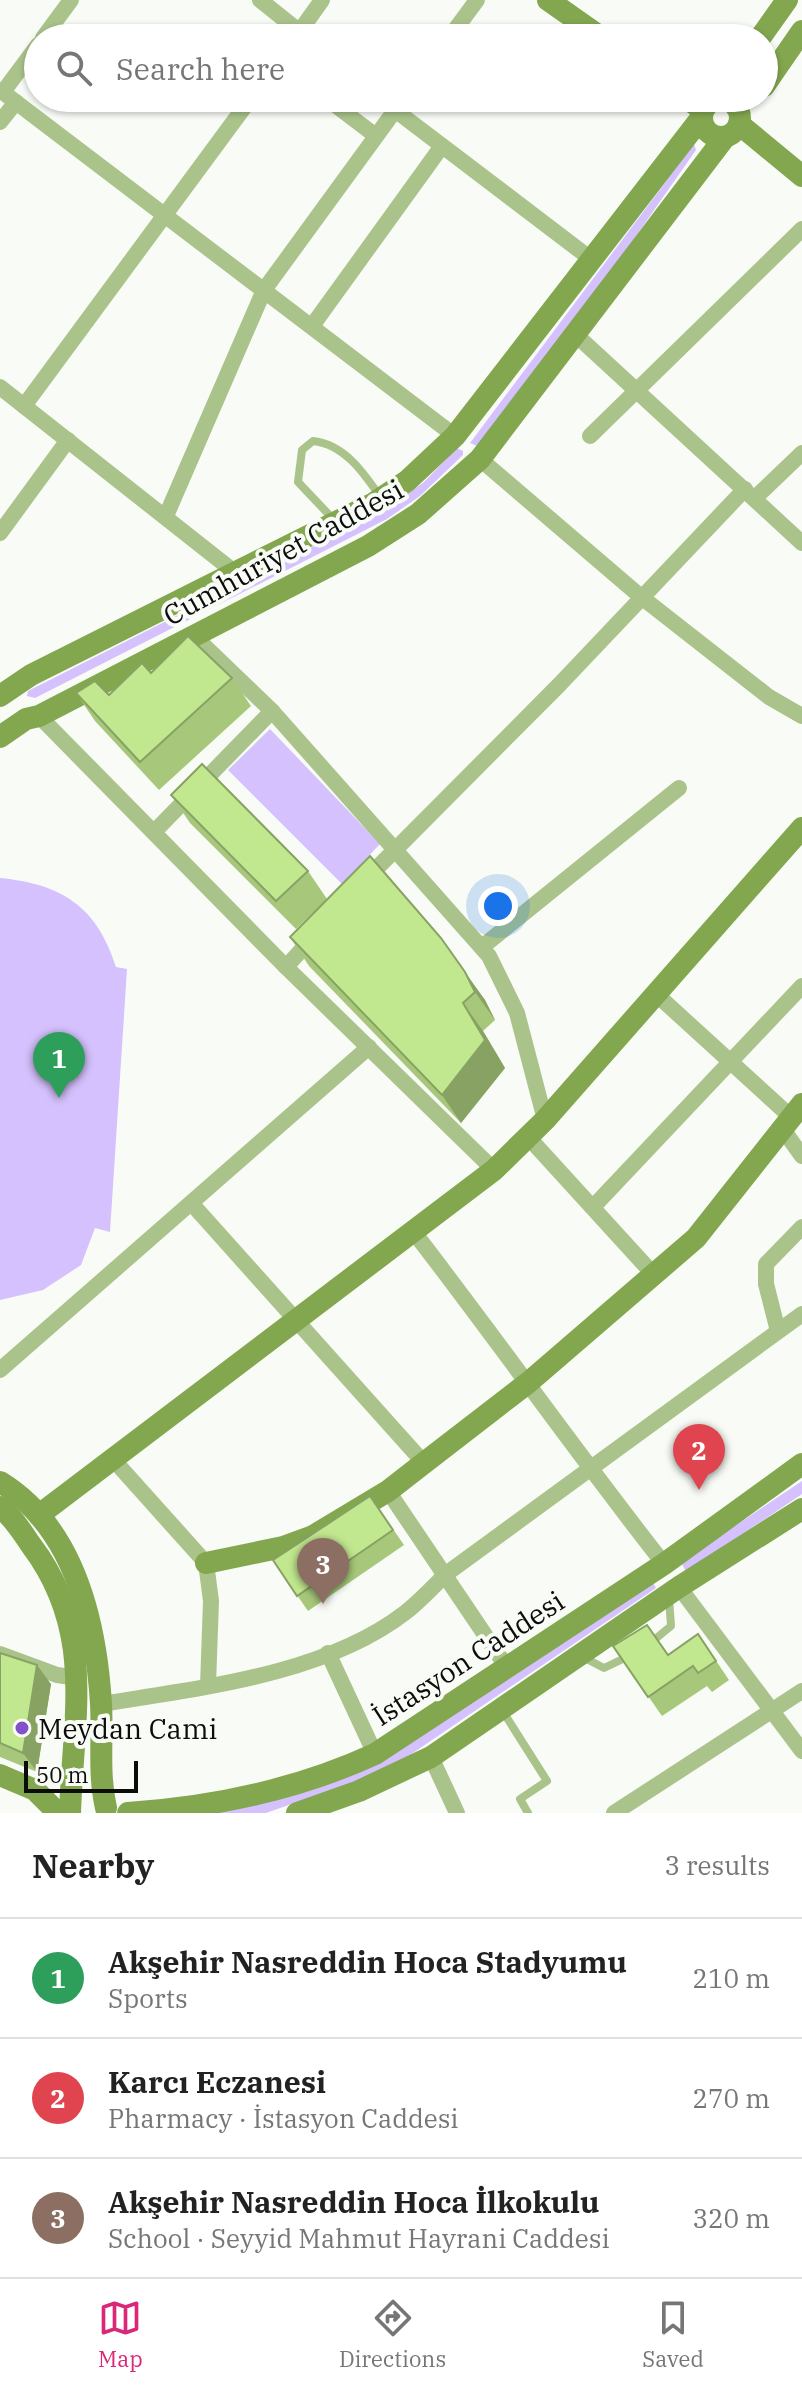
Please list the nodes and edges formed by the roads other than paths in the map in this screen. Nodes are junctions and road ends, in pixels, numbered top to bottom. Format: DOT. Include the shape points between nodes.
graph roads {
  1 [pos="71,0"];
  2 [pos="260,0"];
  3 [pos="322,0"];
  4 [pos="477,0"];
  5 [pos="548,0"];
  6 [pos="787,0"];
  7 [pos="53,24"];
  8 [pos="286,24"];
  9 [pos="306,24"];
  10 [pos="459,24"];
  11 [pos="582,24"];
  12 [pos="770,24"];
  13 [pos="802,31"];
  14 [pos="778,66"];
  15 [pos="24,67"];
  16 [pos="6,95"];
  17 [pos="24,108"];
  18 [pos="29,112"];
  19 [pos="241,112"];
  20 [pos="344,112"];
  21 [pos="393,112"];
  22 [pos="407,112"];
  23 [pos="699,112"];
  24 [pos="706,112"];
  25 [pos="738,112"];
  26 [pos="746,112"];
  27 [pos="0,122"];
  28 [pos="735,127"];
  29 [pos="376,136"];
  30 [pos="442,146"];
  31 [pos="802,176"];
  32 [pos="166,213"];
  33 [pos="802,229"];
  34 [pos="591,259"];
  35 [pos="264,290"];
  36 [pos="312,326"];
  37 [pos="576,335"];
  38 [pos="0,387"];
  39 [pos="636,389"];
  40 [pos="24,406"];
  41 [pos="455,436"];
  42 [pos="590,436"];
  43 [pos="68,440"];
  44 [pos="802,453"];
  45 [pos="480,459"];
  46 [pos="750,493"];
  47 [pos="381,498"];
  48 [pos="166,516"];
  49 [pos="337,523"];
  50 [pos="0,533"];
  51 [pos="802,543"];
  52 [pos="237,574"];
  53 [pos="640,596"];
  54 [pos="194,636"];
  55 [pos="0,696"];
  56 [pos="0,710"];
  57 [pos="272,711"];
  58 [pos="802,716"];
  59 [pos="19,726"];
  60 [pos="679,788"];
  61 [pos="802,828"];
  62 [pos="155,831"];
  63 [pos="394,848"];
  64 [pos="355,891"];
  65 [pos="325,924"];
  66 [pos="482,947"];
  67 [pos="286,967"];
  68 [pos="802,986"];
  69 [pos="656,994"];
  70 [pos="369,1047"];
  71 [pos="731,1063"];
  72 [pos="792,1117"];
  73 [pos="545,1120"];
  74 [pos="529,1138"];
  75 [pos="802,1156"];
  76 [pos="494,1170"];
  77 [pos="192,1204"];
  78 [pos="594,1206"];
  79 [pos="802,1227"];
  80 [pos="413,1231"];
  81 [pos="653,1274"];
  82 [pos="802,1314"];
  83 [pos="295,1321"];
  84 [pos="778,1331"];
  85 [pos="0,1370"];
  86 [pos="529,1382"];
  87 [pos="111,1457"];
  88 [pos="424,1463"];
  89 [pos="802,1464"];
  90 [pos="589,1469"];
  91 [pos="0,1482"];
  92 [pos="388,1491"];
  93 [pos="3,1513"];
  94 [pos="39,1515"];
  95 [pos="799,1517"];
  96 [pos="206,1563"];
  97 [pos="664,1564"];
  98 [pos="446,1574"];
  99 [pos="674,1591"];
  100 [pos="328,1653"];
  101 [pos="0,1654"];
  102 [pos="508,1669"];
  103 [pos="78,1678"];
  104 [pos="208,1685"];
  105 [pos="802,1691"];
  106 [pos="101,1704"];
  107 [pos="502,1710"];
  108 [pos="773,1711"];
  109 [pos="802,1751"];
  110 [pos="375,1754"];
  111 [pos="431,1757"];
  112 [pos="0,1775"];
  113 [pos="328,1808"];
  114 [pos="110,1811"];
  115 [pos="174,1811"];
  116 [pos="524,1812"];
  117 [pos="58,1813"];
  118 [pos="70,1813"];
  119 [pos="77,1813"];
  120 [pos="128,1813"];
  121 [pos="297,1813"];
  122 [pos="457,1813"];
  123 [pos="614,1813"];
  1 -- 7 [label="street"];
  2 -- 8 [label="street"];
  3 -- 9 [label="street"];
  4 -- 10 [label="street"];
  5 -- 11 [label="main road"];
  6 -- 12 [label="main road"];
  13 -- 14 [label="main road"];
  15 -- 16 [label="street"];
  16 -- 17 [label="street"];
  16 -- 27 [label="street"];
  18 -- 32 [label="street"];
  19 -- 32 [label="street"];
  20 -- 29 [label="street"];
  21 -- 29 [label="street"];
  22 -- 30 [label="street"];
  23 -- 34 [label="main road, Cumhuriyet Caddesi"];
  24 -- 28 [label="main road" via="711,134"];
  25 -- 28 [label="main road"];
  26 -- 28 [label="main road, Cumhuriyet Caddesi"];
  28 -- 31 [label="main road"];
  28 -- 37 [label="main road, Cumhuriyet Caddesi"];
  29 -- 35 [label="street"];
  30 -- 34 [label="street"];
  30 -- 36 [label="street"];
  32 -- 35 [label="street"];
  32 -- 40 [label="street"];
  33 -- 39 [label="street"];
  34 -- 41 [label="main road, Cumhuriyet Caddesi"];
  35 -- 36 [label="street"];
  35 -- 48 [label="street"];
  36 -- 41 [label="street"];
  37 -- 39 [label="street"];
  37 -- 45 [label="main road, Cumhuriyet Caddesi"];
  38 -- 40 [label="street"];
  39 -- 42 [label="street"];
  39 -- 46 [label="street"];
  40 -- 43 [label="street"];
  41 -- 45 [label="main road"];
  41 -- 47 [label="main road, Cumhuriyet Caddesi"];
  43 -- 48 [label="street"];
  43 -- 50 [label="street"];
  44 -- 46 [label="street"];
  45 -- 53 [label="street"];
  45 -- 54 [label="main road, Cumhuriyet Caddesi" via="437,500 397,528"];
  46 -- 51 [label="street"];
  46 -- 53 [label="street"];
  47 -- 49 [label="main road, Cumhuriyet Caddesi"];
  47 -- 49 [label="lane" via="349,459 329,443 313,441 302,450 298,482"];
  48 -- 52 [label="street"];
  49 -- 52 [label="main road, Cumhuriyet Caddesi"];
  52 -- 55 [label="main road, Cumhuriyet Caddesi" via="31,675"];
  53 -- 58 [label="street" via="769,697"];
  53 -- 63 [label="street" via="559,685"];
  54 -- 57 [label="street"];
  54 -- 59 [label="main road, Cumhuriyet Caddesi"];
  56 -- 59 [label="main road"];
  57 -- 62 [label="street"];
  57 -- 63 [label="street"];
  59 -- 62 [label="street"];
  60 -- 66 [label="street"];
  61 -- 69 [label="main road"];
  62 -- 67 [label="street"];
  63 -- 64 [label="street"];
  63 -- 66 [label="street"];
  65 -- 67 [label="street"];
  66 -- 73 [label="street" via="517,1013"];
  67 -- 70 [label="street"];
  68 -- 71 [label="street"];
  69 -- 71 [label="street"];
  69 -- 73 [label="main road"];
  70 -- 76 [label="street"];
  70 -- 77 [label="street"];
  71 -- 72 [label="street"];
  71 -- 78 [label="street"];
  72 -- 75 [label="street"];
  72 -- 81 [label="main road" via="696,1238"];
  73 -- 74 [label="main road"];
  74 -- 76 [label="main road"];
  74 -- 78 [label="street"];
  76 -- 80 [label="main road"];
  77 -- 83 [label="street"];
  77 -- 85 [label="street"];
  78 -- 81 [label="street"];
  79 -- 84 [label="street" via="766,1264"];
  80 -- 83 [label="main road"];
  80 -- 86 [label="street"];
  81 -- 86 [label="main road"];
  82 -- 84 [label="street"];
  83 -- 87 [label="main road"];
  83 -- 88 [label="street"];
  84 -- 90 [label="street"];
  86 -- 88 [label="main road"];
  86 -- 90 [label="street"];
  87 -- 94 [label="main road"];
  87 -- 96 [label="street"];
  88 -- 92 [label="main road"];
  89 -- 97 [label="main road, İstasyon Caddesi"];
  90 -- 97 [label="street"];
  90 -- 98 [label="street"];
  91 -- 94 [label="main road"];
  92 -- 96 [label="main road" via="298,1542"];
  92 -- 98 [label="street"];
  93 -- 103 [label="main road" via="36,1551 56,1588 69,1624"];
  94 -- 106 [label="main road" via="67,1557 88,1611"];
  95 -- 99 [label="main road, İstasyon Caddesi"];
  96 -- 104 [label="street" via="211,1601"];
  97 -- 102 [label="main road, İstasyon Caddesi"];
  98 -- 100 [label="street" via="405,1613"];
  98 -- 102 [label="street"];
  99 -- 107 [label="main road, İstasyon Caddesi"];
  99 -- 108 [label="street"];
  100 -- 104 [label="street" via="285,1671"];
  100 -- 110 [label="street"];
  101 -- 103 [label="street"];
  102 -- 110 [label="main road, İstasyon Caddesi"];
  103 -- 118 [label="main road"];
  104 -- 106 [label="street"];
  105 -- 108 [label="street"];
  106 -- 114 [label="main road" via="99,1756"];
  107 -- 111 [label="main road, İstasyon Caddesi"];
  107 -- 116 [label="lane" via="547,1781 520,1799"];
  108 -- 109 [label="street"];
  108 -- 123 [label="street"];
  110 -- 115 [label="main road, İstasyon Caddesi" via="312,1780"];
  111 -- 113 [label="main road, İstasyon Caddesi"];
  111 -- 122 [label="street"];
  112 -- 117 [label="main road" via="35,1790"];
  113 -- 121 [label="main road, İstasyon Caddesi"];
  114 -- 119 [label="main road" via="91,1807"];
  115 -- 120 [label="main road, İstasyon Caddesi"];
}
